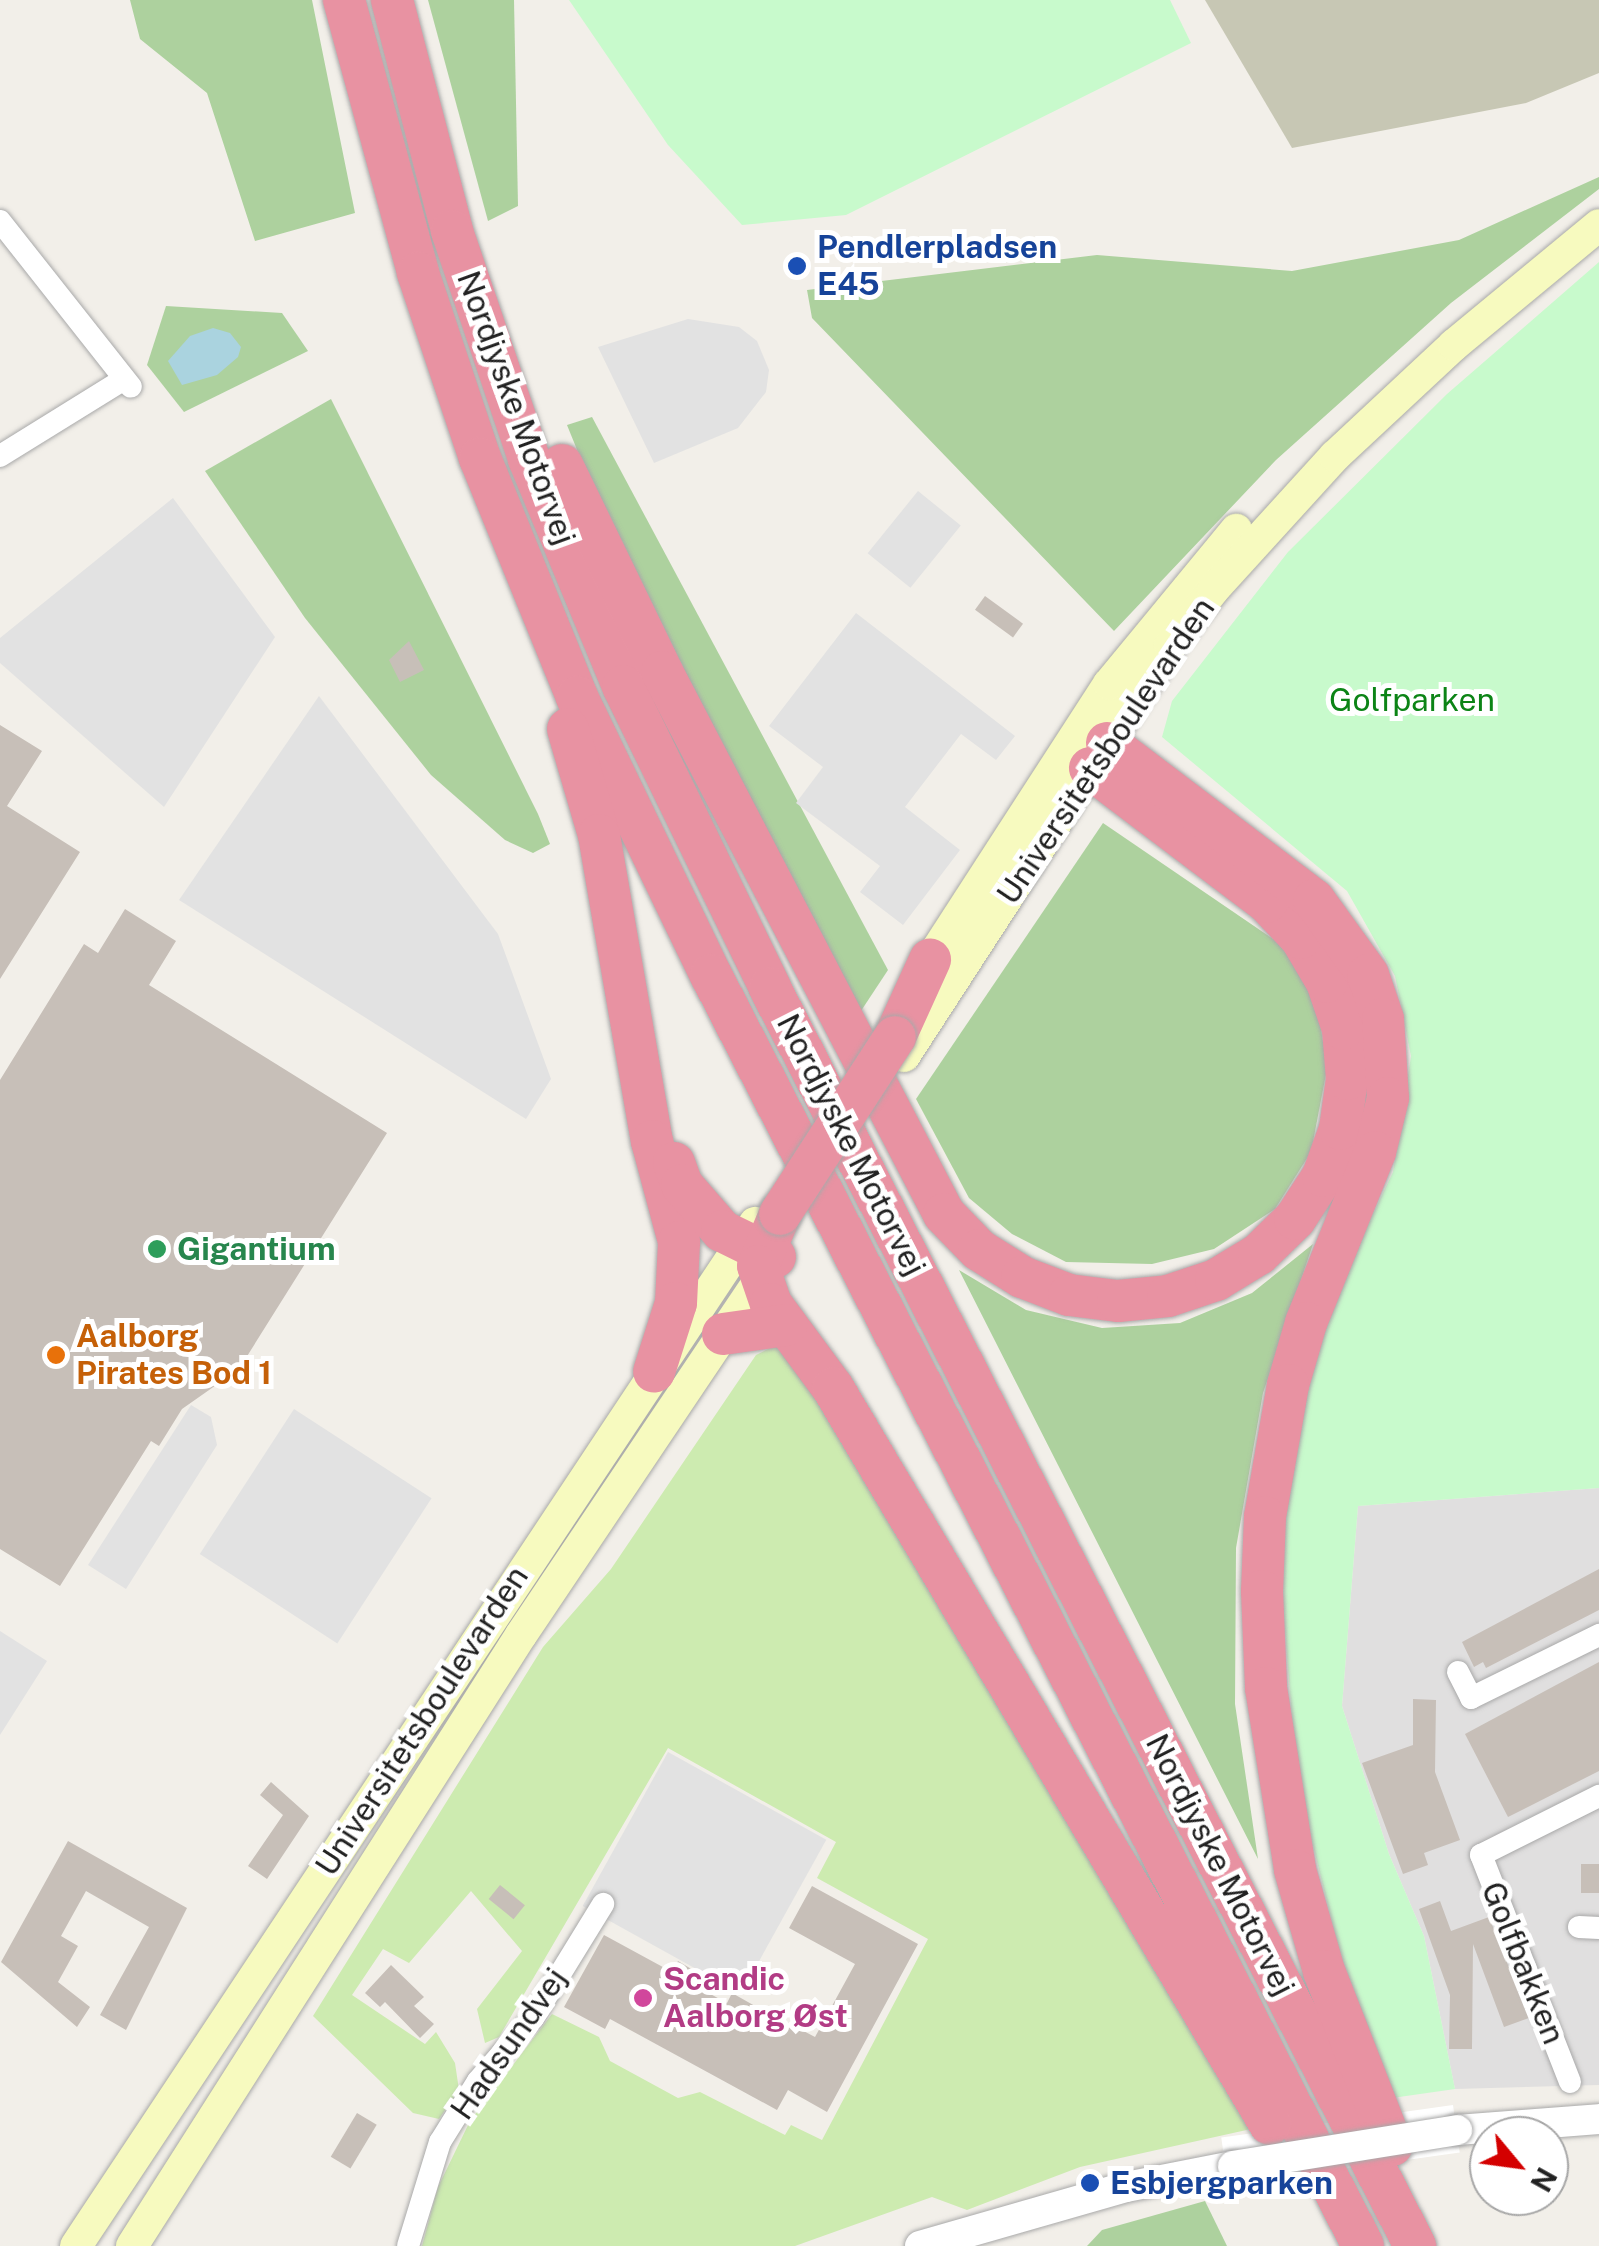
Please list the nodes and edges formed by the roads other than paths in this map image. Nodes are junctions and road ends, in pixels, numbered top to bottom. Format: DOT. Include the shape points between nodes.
graph roads {
  1 [pos="344,0"];
  2 [pos="392,0"];
  3 [pos="411,0"];
  4 [pos="1599,210"];
  5 [pos="0,221"];
  6 [pos="1599,226"];
  7 [pos="0,456"];
  8 [pos="480,458"];
  9 [pos="1099,756"];
  10 [pos="930,960"];
  11 [pos="896,1038"];
  12 [pos="649,1097"];
  13 [pos="769,1240"];
  14 [pos="786,1325"];
  15 [pos="723,1334"];
  16 [pos="654,1372"];
  17 [pos="1599,1635"];
  18 [pos="1458,1672"];
  19 [pos="1599,1796"];
  20 [pos="603,1904"];
  21 [pos="1570,2082"];
  22 [pos="1599,2119"];
  23 [pos="76,2246"];
  24 [pos="132,2246"];
  25 [pos="408,2246"];
  26 [pos="920,2246"];
  27 [pos="1339,2246"];
  28 [pos="1363,2246"];
  29 [pos="1415,2246"];
  30 [pos="1436,2246"];
  1 -- 8 [label="highway, Nordjyske Motorvej" via="418,272"];
  2 -- 29 [label="highway, Nordjyske Motorvej" via="452,231 529,459 622,686"];
  3 -- 9 [label="highway" via="471,229 520,372 662,672 918,1171 956,1226 1022,1277 1068,1294 1118,1301 1168,1296 1216,1280 1259,1254 1314,1190 1340,1129 1347,1079 1342,1029 1327,982 1302,938"];
  4 -- 10 [label="main road, Universitetsboulevarden" via="1324,442 1196,574 1109,684"];
  5 -- 7 [label="street" via="128,383"];
  6 -- 9 [label="main road, Universitetsboulevarden" via="1454,344 1300,494 1170,646"];
  8 -- 12 [label="highway" via="599,835"];
  8 -- 28 [label="highway, Nordjyske Motorvej" via="577,697 654,860"];
  9 -- 11 [label="main road, Universitetsboulevarden"];
  9 -- 30 [label="highway" via="1314,900 1368,976 1383,1019 1388,1098 1375,1152 1306,1322 1273,1450 1264,1536 1266,1688 1292,1851 1324,1970"];
  10 -- 11 [label="highway"];
  11 -- 13 [label="highway, bridge"];
  12 -- 13 [label="highway" via="682,1185"];
  12 -- 16 [label="highway" via="652,1141 681,1256 676,1303"];
  13 -- 14 [label="highway"];
  13 -- 15 [label="main road, Universitetsboulevarden"];
  13 -- 16 [label="main road, Universitetsboulevarden"];
  14 -- 15 [label="highway"];
  14 -- 27 [label="highway" via="833,1388 1096,1826"];
  15 -- 24 [label="main road, Universitetsboulevarden" via="521,1635"];
  16 -- 23 [label="main road, Universitetsboulevarden"];
  17 -- 18 [label="street" via="1471,1698"];
  19 -- 21 [label="street, Golfbakken" via="1481,1856"];
  20 -- 25 [label="street, Hadsundvej" via="532,2018 478,2081 440,2142"];
  22 -- 26 [label="street, bridge" via="1457,2130 1232,2166 1126,2187"];
}
